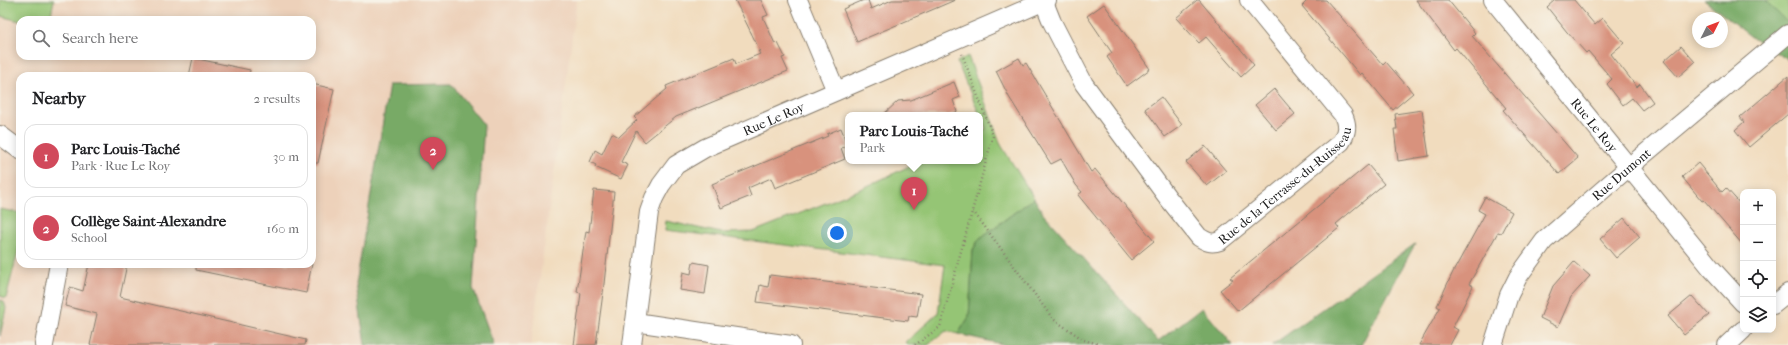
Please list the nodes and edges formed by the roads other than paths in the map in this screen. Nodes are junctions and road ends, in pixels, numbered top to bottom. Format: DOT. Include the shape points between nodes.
graph roads {
  1 [pos="798,0"];
  2 [pos="1249,0"];
  3 [pos="1493,0"];
  4 [pos="1045,1"];
  5 [pos="1788,34"];
  6 [pos="836,91"];
  7 [pos="0,135"];
  8 [pos="16,147"];
  9 [pos="1629,167"];
  10 [pos="58,268"];
  11 [pos="1788,293"];
  12 [pos="1740,301"];
  13 [pos="1776,303"];
  14 [pos="635,322"];
  15 [pos="1740,333"];
  16 [pos="44,345"];
  17 [pos="632,345"];
  18 [pos="790,345"];
  19 [pos="1493,345"];
  20 [pos="1727,345"];
  1 -- 6 [label="street"];
  2 -- 4 [label="street, Rue de la Terrasse-du-Ruisseau" via="1343,114 1347,123 1346,134 1341,142 1281,192 1220,241 1212,243 1199,237 1084,84 1052,22"];
  3 -- 9 [label="street, Rue Le Roy"];
  4 -- 6 [label="street, Rue Le Roy"];
  5 -- 9 [label="street, Rue Dumont"];
  6 -- 14 [label="street, Rue Le Roy" via="694,154 676,165 668,174 649,212"];
  7 -- 8 [label="street"];
  9 -- 12 [label="street, Rue Le Roy"];
  9 -- 19 [label="street, Rue Dumont" via="1544,241 1509,295"];
  10 -- 16 [label="street"];
  11 -- 13 [label="street"];
  14 -- 17 [label="street, Rue Le Roy"];
  14 -- 18 [label="street"];
  15 -- 20 [label="street"];
}
